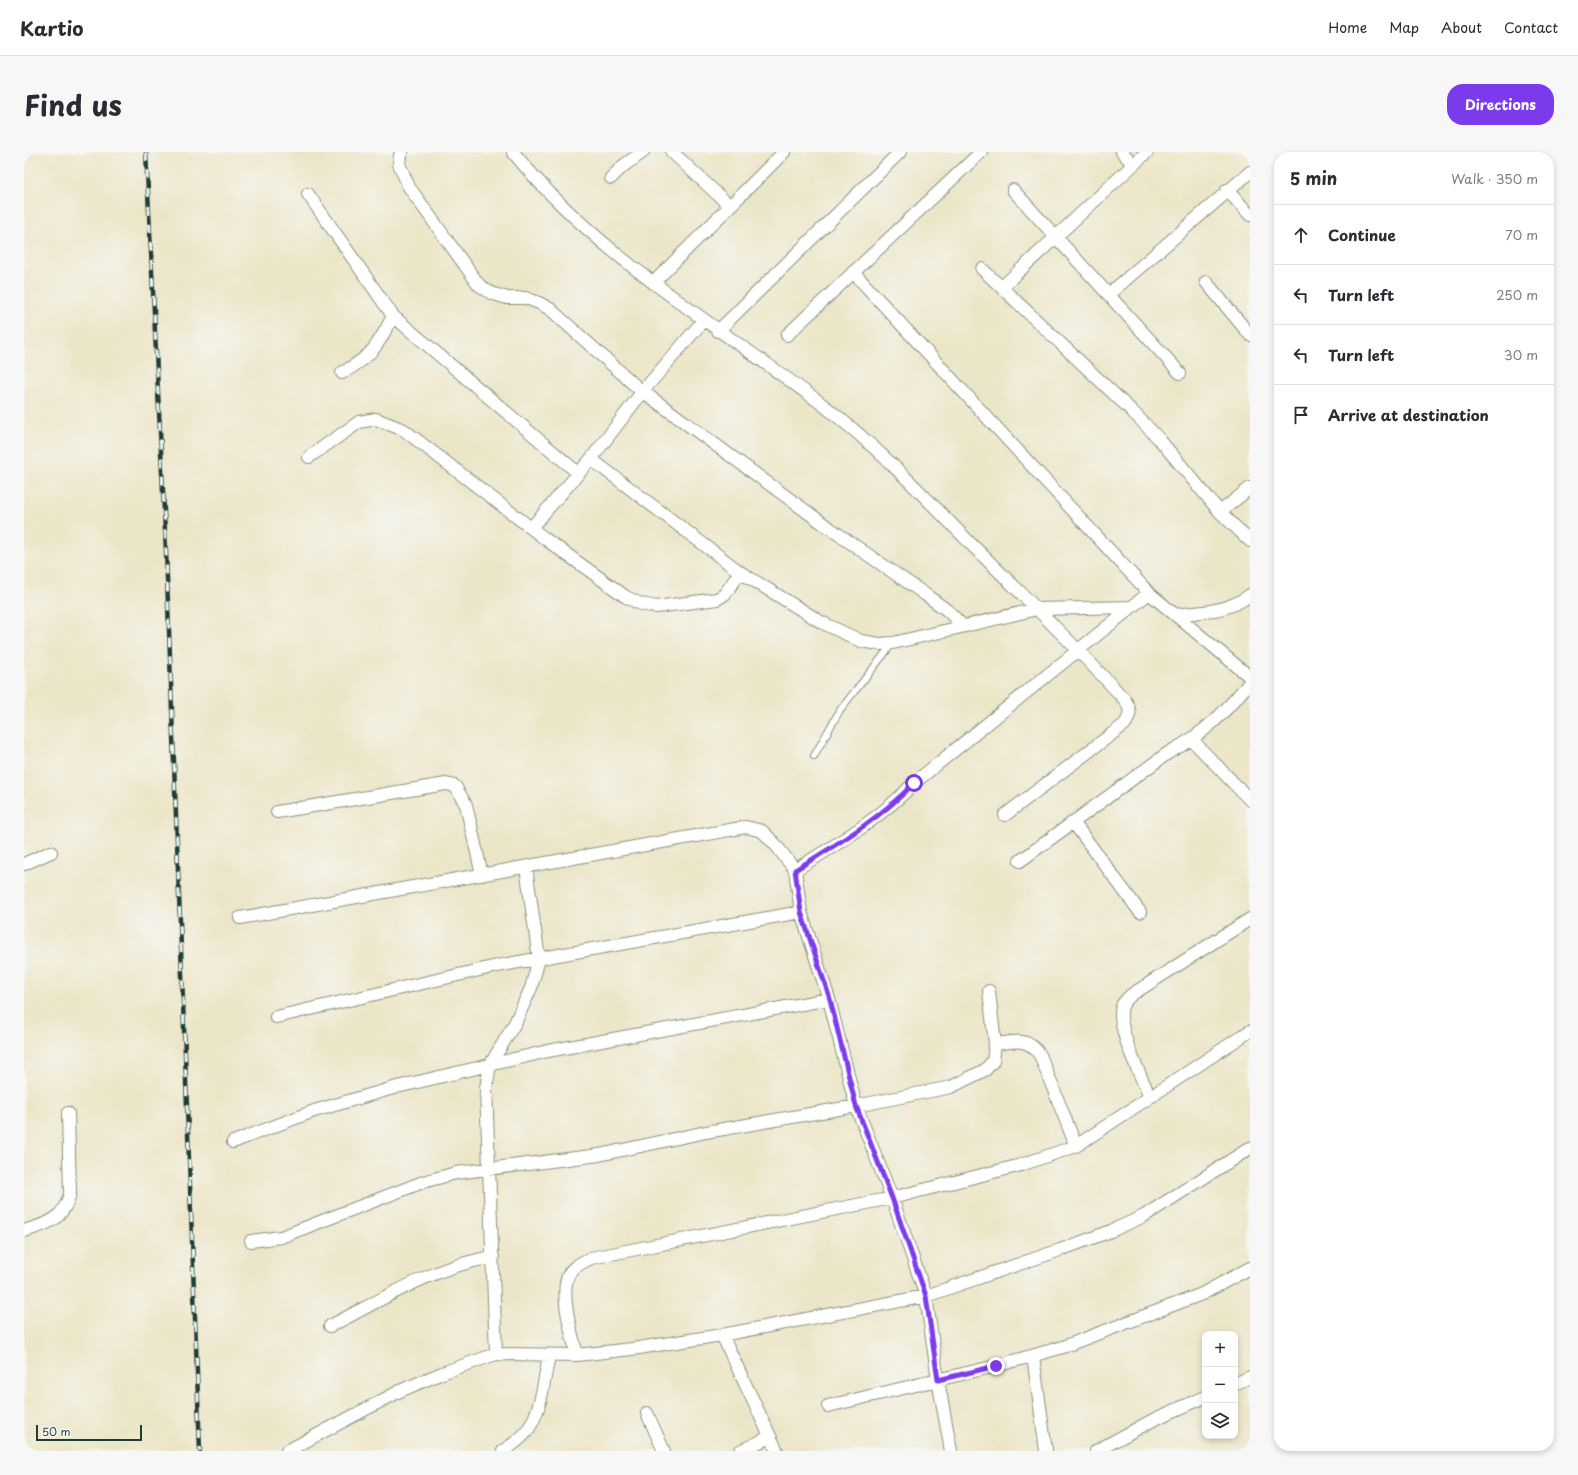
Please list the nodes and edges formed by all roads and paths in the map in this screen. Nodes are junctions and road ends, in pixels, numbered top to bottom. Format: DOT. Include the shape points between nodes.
graph roads {
  1 [pos="402,152"];
  2 [pos="513,152"];
  3 [pos="643,152"];
  4 [pos="672,152"];
  5 [pos="784,152"];
  6 [pos="900,152"];
  7 [pos="980,152"];
  8 [pos="1122,152"];
  9 [pos="1147,152"];
  10 [pos="1133,164"];
  11 [pos="1250,172"];
  12 [pos="611,178"];
  13 [pos="1013,190"];
  14 [pos="1227,190"];
  15 [pos="308,194"];
  16 [pos="730,206"];
  17 [pos="1250,215"];
  18 [pos="1056,236"];
  19 [pos="982,269"];
  20 [pos="853,272"];
  21 [pos="653,282"];
  22 [pos="1206,282"];
  23 [pos="1002,287"];
  24 [pos="1109,294"];
  25 [pos="393,316"];
  26 [pos="703,321"];
  27 [pos="718,331"];
  28 [pos="787,335"];
  29 [pos="1250,335"];
  30 [pos="342,373"];
  31 [pos="1180,373"];
  32 [pos="643,391"];
  33 [pos="309,456"];
  34 [pos="591,459"];
  35 [pos="578,473"];
  36 [pos="1250,488"];
  37 [pos="1220,512"];
  38 [pos="532,527"];
  39 [pos="1250,541"];
  40 [pos="740,572"];
  41 [pos="1149,593"];
  42 [pos="1250,595"];
  43 [pos="1132,607"];
  44 [pos="1037,609"];
  45 [pos="1174,615"];
  46 [pos="963,626"];
  47 [pos="893,643"];
  48 [pos="1079,650"];
  49 [pos="1250,677"];
  50 [pos="1250,682"];
  51 [pos="1192,740"];
  52 [pos="814,756"];
  53 [pos="1250,800"];
  54 [pos="277,812"];
  55 [pos="1005,815"];
  56 [pos="1073,822"];
  57 [pos="51,852"];
  58 [pos="1020,861"];
  59 [pos="24,864"];
  60 [pos="526,867"];
  61 [pos="795,870"];
  62 [pos="482,874"];
  63 [pos="801,912"];
  64 [pos="1140,912"];
  65 [pos="240,918"];
  66 [pos="1250,919"];
  67 [pos="539,959"];
  68 [pos="989,991"];
  69 [pos="830,999"];
  70 [pos="276,1017"];
  71 [pos="1250,1031"];
  72 [pos="995,1044"];
  73 [pos="490,1065"];
  74 [pos="1150,1097"];
  75 [pos="856,1106"];
  76 [pos="68,1112"];
  77 [pos="233,1142"];
  78 [pos="1076,1146"];
  79 [pos="1250,1148"];
  80 [pos="490,1169"];
  81 [pos="892,1198"];
  82 [pos="24,1231"];
  83 [pos="251,1241"];
  84 [pos="492,1257"];
  85 [pos="1250,1268"];
  86 [pos="926,1296"];
  87 [pos="330,1326"];
  88 [pos="722,1335"];
  89 [pos="496,1354"];
  90 [pos="577,1355"];
  91 [pos="549,1356"];
  92 [pos="1033,1356"];
  93 [pos="1250,1378"];
  94 [pos="938,1380"];
  95 [pos="1238,1383"];
  96 [pos="1202,1398"];
  97 [pos="828,1406"];
  98 [pos="647,1413"];
  99 [pos="770,1437"];
  100 [pos="287,1451"];
  101 [pos="503,1451"];
  102 [pos="664,1451"];
  103 [pos="740,1451"];
  104 [pos="777,1451"];
  105 [pos="951,1451"];
  106 [pos="1046,1451"];
  107 [pos="1096,1451"];
  1 -- 32 [label="street" via="399,164 409,186 479,285 491,293 507,298 526,298 550,309"];
  2 -- 21 [label="street" via="556,200"];
  3 -- 12 [label="street"];
  4 -- 16 [label="street"];
  5 -- 16 [label="street"];
  6 -- 27 [label="street"];
  7 -- 20 [label="street"];
  8 -- 10 [label="street"];
  9 -- 10 [label="street"];
  10 -- 18 [label="street"];
  11 -- 14 [label="street"];
  13 -- 18 [label="street"];
  14 -- 17 [label="street"];
  14 -- 24 [label="street"];
  15 -- 25 [label="street"];
  16 -- 21 [label="street"];
  18 -- 23 [label="street"];
  18 -- 24 [label="street"];
  19 -- 23 [label="street"];
  20 -- 28 [label="street"];
  20 -- 41 [label="street"];
  21 -- 26 [label="street"];
  22 -- 29 [label="street"];
  23 -- 37 [label="street" via="1132,410"];
  24 -- 31 [label="street"];
  25 -- 30 [label="street" via="379,344 363,361"];
  25 -- 35 [label="street"];
  26 -- 27 [label="street"];
  26 -- 32 [label="street"];
  27 -- 44 [label="street" via="824,405 867,441"];
  32 -- 34 [label="street"];
  32 -- 46 [label="street" via="948,611"];
  33 -- 38 [label="street" via="359,422 376,419 404,430"];
  34 -- 35 [label="street"];
  34 -- 40 [label="street"];
  35 -- 38 [label="street"];
  36 -- 37 [label="street"];
  37 -- 39 [label="street"];
  38 -- 40 [label="street" via="626,597 641,604 656,607 717,599 725,594"];
  40 -- 47 [label="street" via="821,622 861,641"];
  41 -- 43 [label="street"];
  41 -- 45 [label="street"];
  42 -- 45 [label="street" via="1243,601 1220,610"];
  43 -- 44 [label="street"];
  43 -- 48 [label="street"];
  44 -- 46 [label="street"];
  44 -- 48 [label="street"];
  45 -- 49 [label="street"];
  46 -- 47 [label="street"];
  47 -- 52 [label="lane" via="840,710"];
  48 -- 55 [label="street" via="1125,700 1130,715 1125,724"];
  48 -- 61 [label="street" via="914,783 885,810 851,836"];
  50 -- 51 [label="street" via="1224,714"];
  51 -- 53 [label="street"];
  51 -- 56 [label="street" via="1168,753"];
  54 -- 62 [label="street" via="446,784 456,786 466,805"];
  56 -- 58 [label="street"];
  56 -- 64 [label="street"];
  57 -- 59 [label="street"];
  60 -- 61 [label="street" via="746,826 762,831"];
  60 -- 62 [label="street"];
  60 -- 67 [label="street"];
  61 -- 63 [label="street"];
  62 -- 65 [label="street"];
  63 -- 67 [label="street"];
  63 -- 69 [label="street"];
  66 -- 74 [label="street" via="1131,995 1122,1005 1123,1035"];
  67 -- 70 [label="street" via="497,966"];
  67 -- 73 [label="street" via="531,988 515,1023"];
  68 -- 72 [label="street"];
  69 -- 73 [label="street" via="548,1051"];
  69 -- 75 [label="street"];
  71 -- 74 [label="street"];
  72 -- 75 [label="street" via="993,1061 985,1070 951,1087"];
  72 -- 78 [label="street" via="1023,1041 1035,1048"];
  73 -- 77 [label="street" via="397,1087 314,1111"];
  73 -- 80 [label="street" via="486,1088"];
  74 -- 78 [label="street"];
  75 -- 80 [label="street" via="713,1130 599,1155"];
  75 -- 81 [label="street"];
  76 -- 82 [label="street" via="70,1194 66,1205 60,1216 48,1224"];
  78 -- 81 [label="street" via="1021,1165"];
  79 -- 86 [label="street" via="1144,1216 1060,1250"];
  80 -- 83 [label="street" via="456,1173 423,1182 307,1229 281,1237"];
  80 -- 84 [label="street"];
  81 -- 86 [label="street"];
  81 -- 90 [label="street" via="591,1258 580,1263 568,1275 564,1293"];
  84 -- 87 [label="street" via="459,1264"];
  84 -- 89 [label="street"];
  85 -- 92 [label="street" via="1202,1294"];
  86 -- 88 [label="street"];
  86 -- 94 [label="street"];
  88 -- 90 [label="street"];
  88 -- 99 [label="street"];
  89 -- 91 [label="street"];
  89 -- 100 [label="street" via="400,1391"];
  90 -- 91 [label="street"];
  91 -- 101 [label="street" via="538,1409 529,1429"];
  92 -- 94 [label="street"];
  92 -- 106 [label="street"];
  93 -- 95 [label="street"];
  94 -- 97 [label="street"];
  94 -- 105 [label="street"];
  96 -- 107 [label="street" via="1155,1419"];
  98 -- 102 [label="street"];
  99 -- 103 [label="street"];
  99 -- 104 [label="street"];
}
